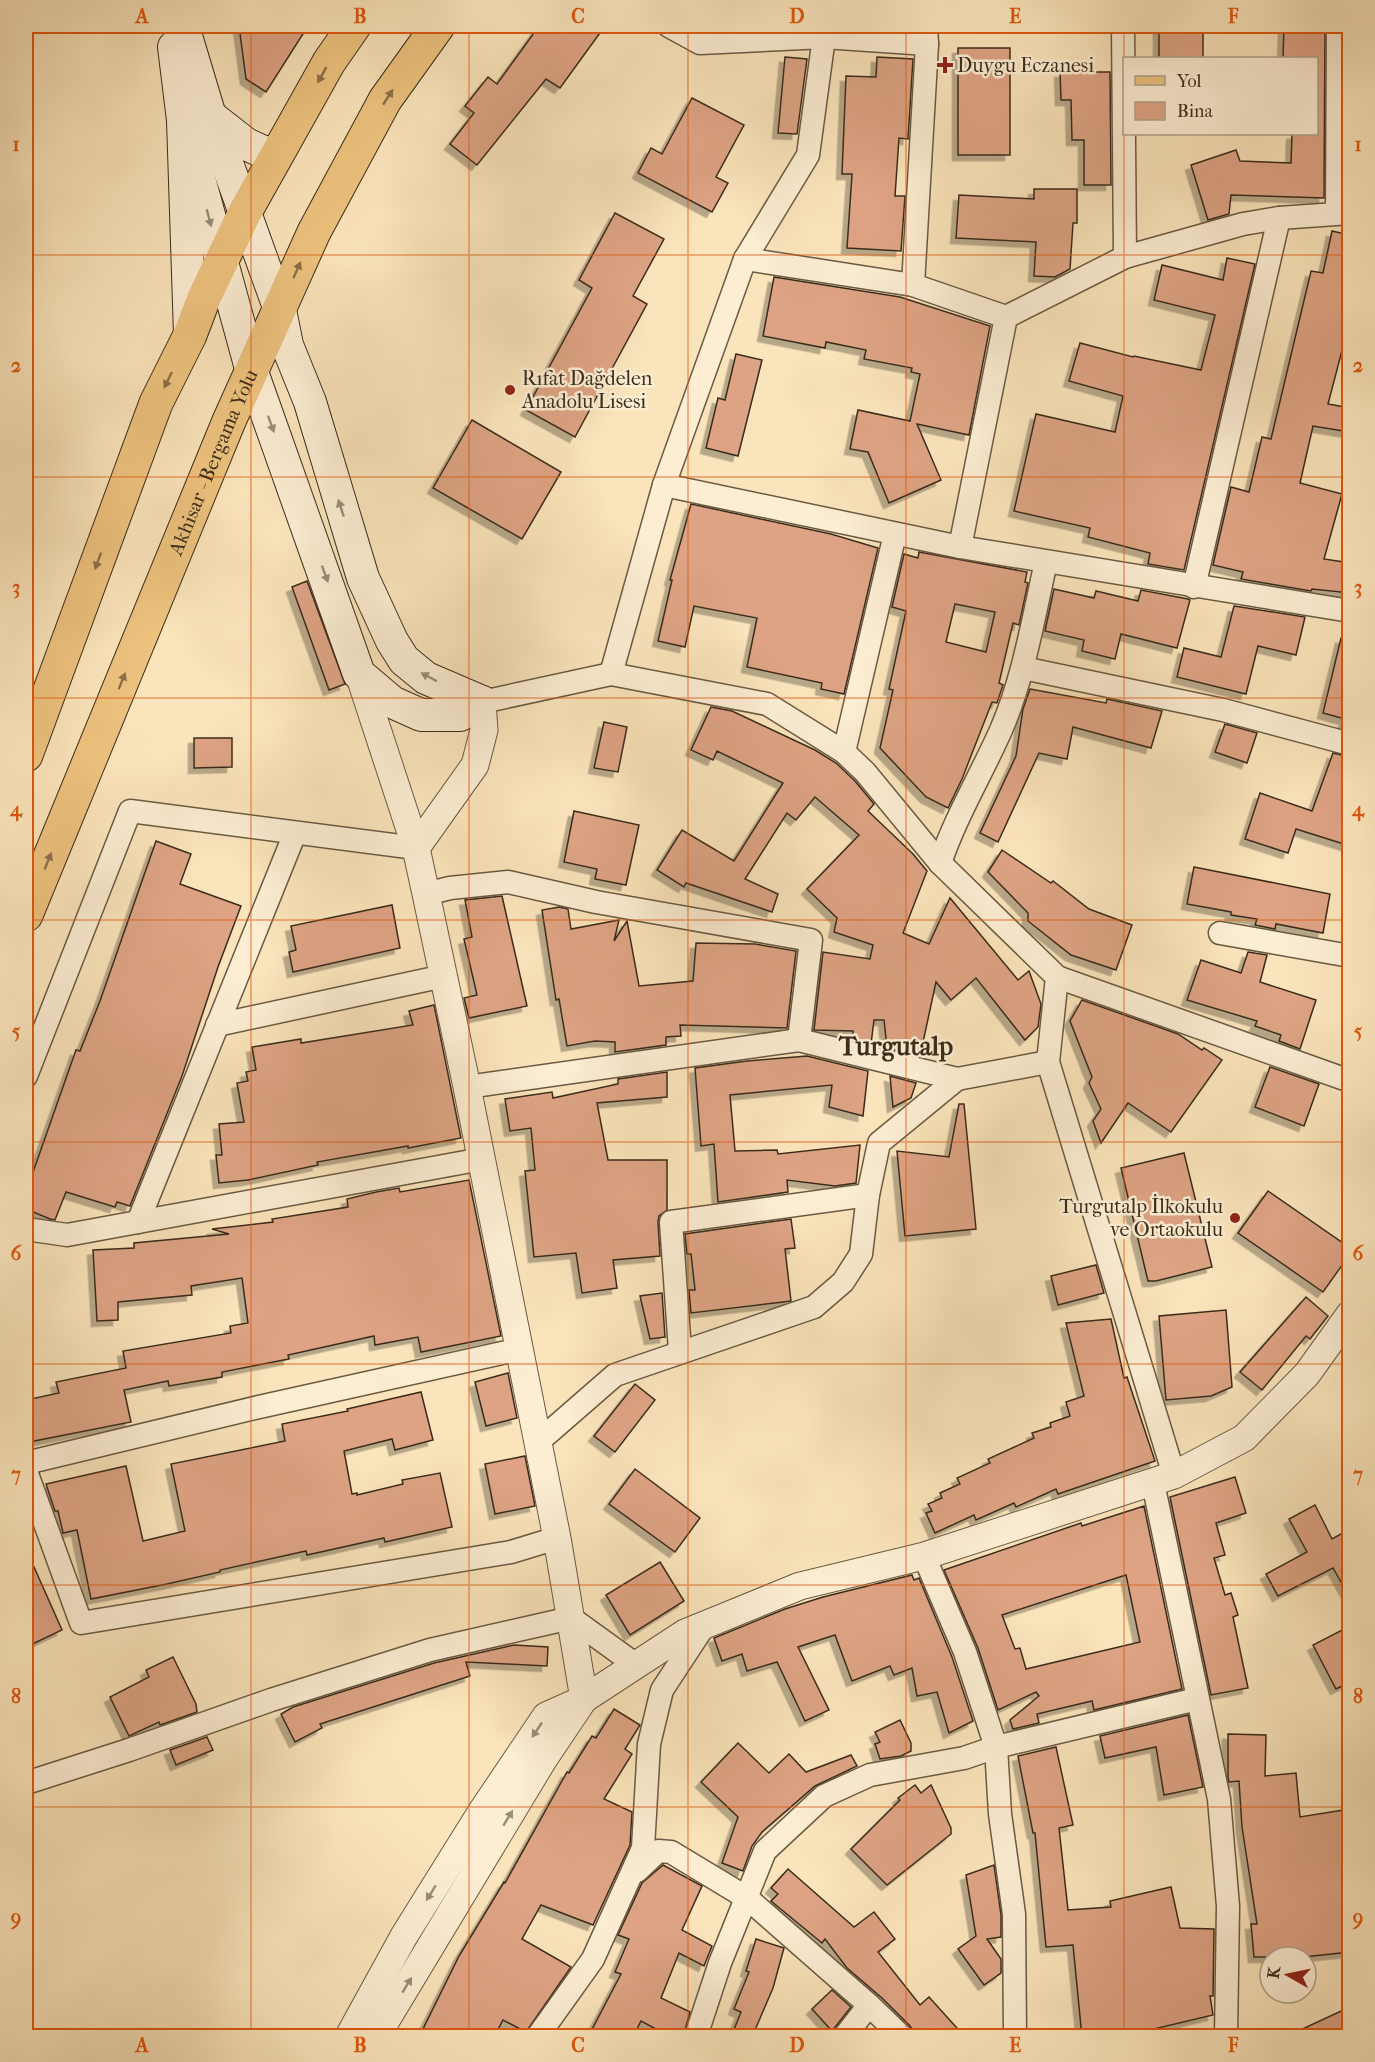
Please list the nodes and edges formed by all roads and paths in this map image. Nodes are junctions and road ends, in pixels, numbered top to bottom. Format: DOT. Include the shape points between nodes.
graph roads {
  1 [pos="172,26"];
  2 [pos="183,26"];
  3 [pos="354,26"];
  4 [pos="438,26"];
  5 [pos="669,26"];
  6 [pos="1123,26"];
  7 [pos="1338,26"];
  8 [pos="927,35"];
  9 [pos="824,37"];
  10 [pos="1123,57"];
  11 [pos="197,118"];
  12 [pos="1124,135"];
  13 [pos="282,146"];
  14 [pos="1343,213"];
  15 [pos="244,214"];
  16 [pos="1278,218"];
  17 [pos="1125,257"];
  18 [pos="745,259"];
  19 [pos="221,263"];
  20 [pos="913,285"];
  21 [pos="280,310"];
  22 [pos="1006,317"];
  23 [pos="190,335"];
  24 [pos="252,372"];
  25 [pos="664,485"];
  26 [pos="895,534"];
  27 [pos="960,547"];
  28 [pos="1046,562"];
  29 [pos="1194,587"];
  30 [pos="1350,611"];
  31 [pos="1023,668"];
  32 [pos="359,674"];
  33 [pos="611,674"];
  34 [pos="482,702"];
  35 [pos="1350,744"];
  36 [pos="27,746"];
  37 [pos="844,752"];
  38 [pos="296,833"];
  39 [pos="416,848"];
  40 [pos="940,863"];
  41 [pos="426,894"];
  42 [pos="26,915"];
  43 [pos="1220,933"];
  44 [pos="1350,956"];
  45 [pos="444,976"];
  46 [pos="1057,977"];
  47 [pos="217,1025"];
  48 [pos="799,1040"];
  49 [pos="1048,1062"];
  50 [pos="26,1076"];
  51 [pos="957,1079"];
  52 [pos="1350,1081"];
  53 [pos="467,1087"];
  54 [pos="482,1159"];
  55 [pos="867,1195"];
  56 [pos="138,1222"];
  57 [pos="26,1229"];
  58 [pos="1350,1314"];
  59 [pos="520,1349"];
  60 [pos="680,1351"];
  61 [pos="538,1442"];
  62 [pos="26,1463"];
  63 [pos="26,1471"];
  64 [pos="1164,1479"];
  65 [pos="557,1538"];
  66 [pos="924,1556"];
  67 [pos="571,1618"];
  68 [pos="704,1626"];
  69 [pos="636,1665"];
  70 [pos="584,1699"];
  71 [pos="1197,1699"];
  72 [pos="996,1747"];
  73 [pos="26,1783"];
  74 [pos="629,1878"];
  75 [pos="747,1898"];
  76 [pos="869,2005"];
  77 [pos="349,2037"];
  78 [pos="379,2037"];
  79 [pos="538,2037"];
  80 [pos="696,2037"];
  81 [pos="845,2037"];
  82 [pos="901,2037"];
  83 [pos="1015,2037"];
  84 [pos="1226,2037"];
  1 -- 11 [label="main road"];
  2 -- 11 [label="main road"];
  3 -- 13 [label="main road, one-way"];
  21 -- 4 [label="main road, Akhisar - Bergama Yolu, one-way" via="314,232 386,100"];
  5 -- 9 [label="street" via="700,43"];
  6 -- 10 [label="street"];
  7 -- 14 [label="street"];
  8 -- 9 [label="street"];
  8 -- 20 [label="street"];
  9 -- 18 [label="street" via="808,155"];
  11 -- 13 [label="main road" via="270,155"];
  11 -- 15 [label="main road"];
  11 -- 19 [label="main road, one-way"];
  11 -- 23 [label="main road"];
  12 -- 17 [label="street"];
  13 -- 15 [label="main road"];
  14 -- 16 [label="street"];
  15 -- 19 [label="main road"];
  15 -- 21 [label="main road"];
  16 -- 17 [label="street"];
  16 -- 29 [label="street"];
  17 -- 22 [label="street"];
  18 -- 20 [label="street"];
  18 -- 25 [label="street"];
  19 -- 23 [label="main road"];
  19 -- 24 [label="main road"];
  20 -- 22 [label="street"];
  21 -- 24 [label="main road, Akhisar - Bergama Yolu"];
  34 -- 21 [label="main road, one-way" via="426,678 404,660 392,641 363,578 310,402 287,345"];
  22 -- 27 [label="street"];
  23 -- 36 [label="main road, one-way" via="156,404"];
  24 -- 32 [label="main road, one-way"];
  42 -- 24 [label="main road, Akhisar - Bergama Yolu, one-way"];
  25 -- 26 [label="street"];
  25 -- 33 [label="street"];
  26 -- 27 [label="street"];
  26 -- 37 [label="street"];
  27 -- 28 [label="street"];
  28 -- 29 [label="street"];
  28 -- 31 [label="street"];
  29 -- 30 [label="street"];
  31 -- 35 [label="street" via="1223,710"];
  31 -- 40 [label="street" via="1001,729 951,831"];
  32 -- 34 [label="main road" via="392,702 420,714 460,715"];
  32 -- 39 [label="street"];
  33 -- 34 [label="street"];
  33 -- 37 [label="street" via="767,704"];
  34 -- 39 [label="street" via="484,730 475,765"];
  37 -- 40 [label="street"];
  38 -- 39 [label="street"];
  38 -- 47 [label="street"];
  38 -- 50 [label="street" via="130,812"];
  39 -- 41 [label="street"];
  40 -- 46 [label="street"];
  41 -- 45 [label="street"];
  41 -- 48 [label="street" via="508,882 596,902 811,940"];
  43 -- 44 [label="street"];
  45 -- 47 [label="street"];
  45 -- 53 [label="street"];
  46 -- 49 [label="street"];
  46 -- 52 [label="street"];
  47 -- 56 [label="street"];
  48 -- 51 [label="street"];
  48 -- 53 [label="street"];
  49 -- 51 [label="street"];
  49 -- 64 [label="street"];
  51 -- 55 [label="street" via="879,1143"];
  53 -- 54 [label="street"];
  54 -- 56 [label="street"];
  54 -- 59 [label="street"];
  55 -- 60 [label="street" via="861,1254 843,1282 814,1307"];
  55 -- 60 [label="street" via="671,1222"];
  56 -- 57 [label="street" via="67,1235"];
  58 -- 64 [label="street" via="1307,1374 1244,1438"];
  59 -- 61 [label="street"];
  59 -- 62 [label="street"];
  60 -- 61 [label="street" via="615,1375"];
  61 -- 65 [label="street"];
  63 -- 65 [label="street" via="81,1623 511,1552"];
  64 -- 66 [label="street"];
  64 -- 71 [label="street"];
  65 -- 67 [label="street"];
  66 -- 68 [label="street" via="800,1586"];
  66 -- 72 [label="street" via="965,1652"];
  67 -- 69 [label="street"];
  67 -- 70 [label="street"];
  67 -- 73 [label="street" via="430,1650"];
  68 -- 69 [label="street" via="685,1633"];
  68 -- 74 [label="street" via="662,1690 649,1744 643,1848"];
  69 -- 70 [label="street"];
  70 -- 77 [label="street, one-way" via="546,1716 404,1936"];
  78 -- 70 [label="street, one-way" via="543,1760"];
  71 -- 72 [label="street"];
  71 -- 84 [label="street" via="1219,1799 1228,1906"];
  72 -- 75 [label="street" via="964,1758 870,1775 824,1796 765,1851"];
  72 -- 83 [label="street" via="1000,1814 1014,1914"];
  74 -- 75 [label="street" via="658,1851 671,1852"];
  74 -- 79 [label="street" via="593,1959"];
  75 -- 76 [label="street"];
  75 -- 80 [label="street"];
  76 -- 81 [label="street"];
  76 -- 82 [label="street"];
}
